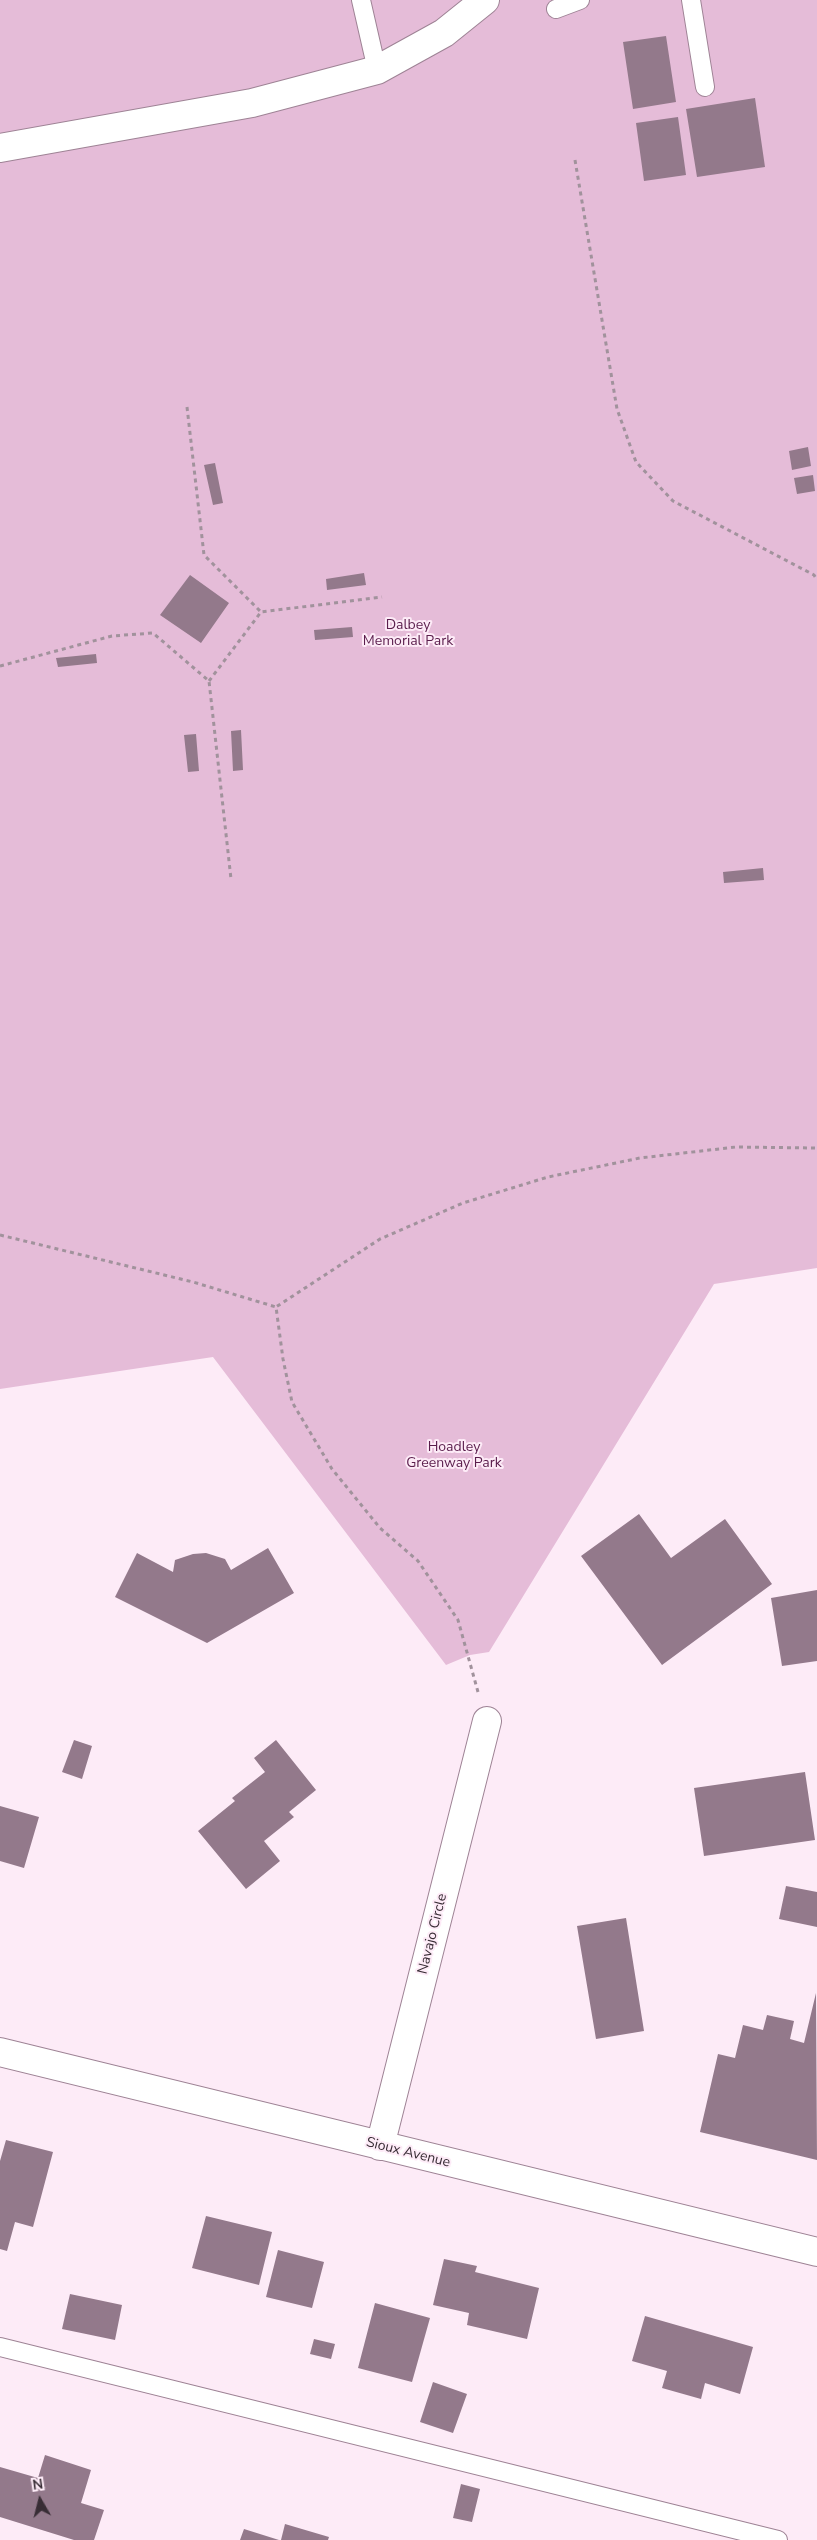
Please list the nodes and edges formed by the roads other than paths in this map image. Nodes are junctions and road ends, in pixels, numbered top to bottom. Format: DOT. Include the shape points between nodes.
graph roads {
  1 [pos="361,0"];
  2 [pos="485,0"];
  3 [pos="580,0"];
  4 [pos="691,0"];
  5 [pos="556,9"];
  6 [pos="377,70"];
  7 [pos="705,86"];
  8 [pos="0,148"];
  9 [pos="487,1721"];
  10 [pos="0,2052"];
  11 [pos="380,2146"];
  12 [pos="817,2252"];
  13 [pos="0,2347"];
  14 [pos="778,2540"];
  1 -- 6 [label="lane"];
  2 -- 6 [label="street" via="444,33"];
  3 -- 5 [label="lane"];
  4 -- 7 [label="lane"];
  6 -- 8 [label="street" via="252,102"];
  9 -- 11 [label="street, Navajo Circle"];
  10 -- 11 [label="street, Sioux Avenue"];
  11 -- 12 [label="street, Sioux Avenue"];
  13 -- 14 [label="lane"];
}
